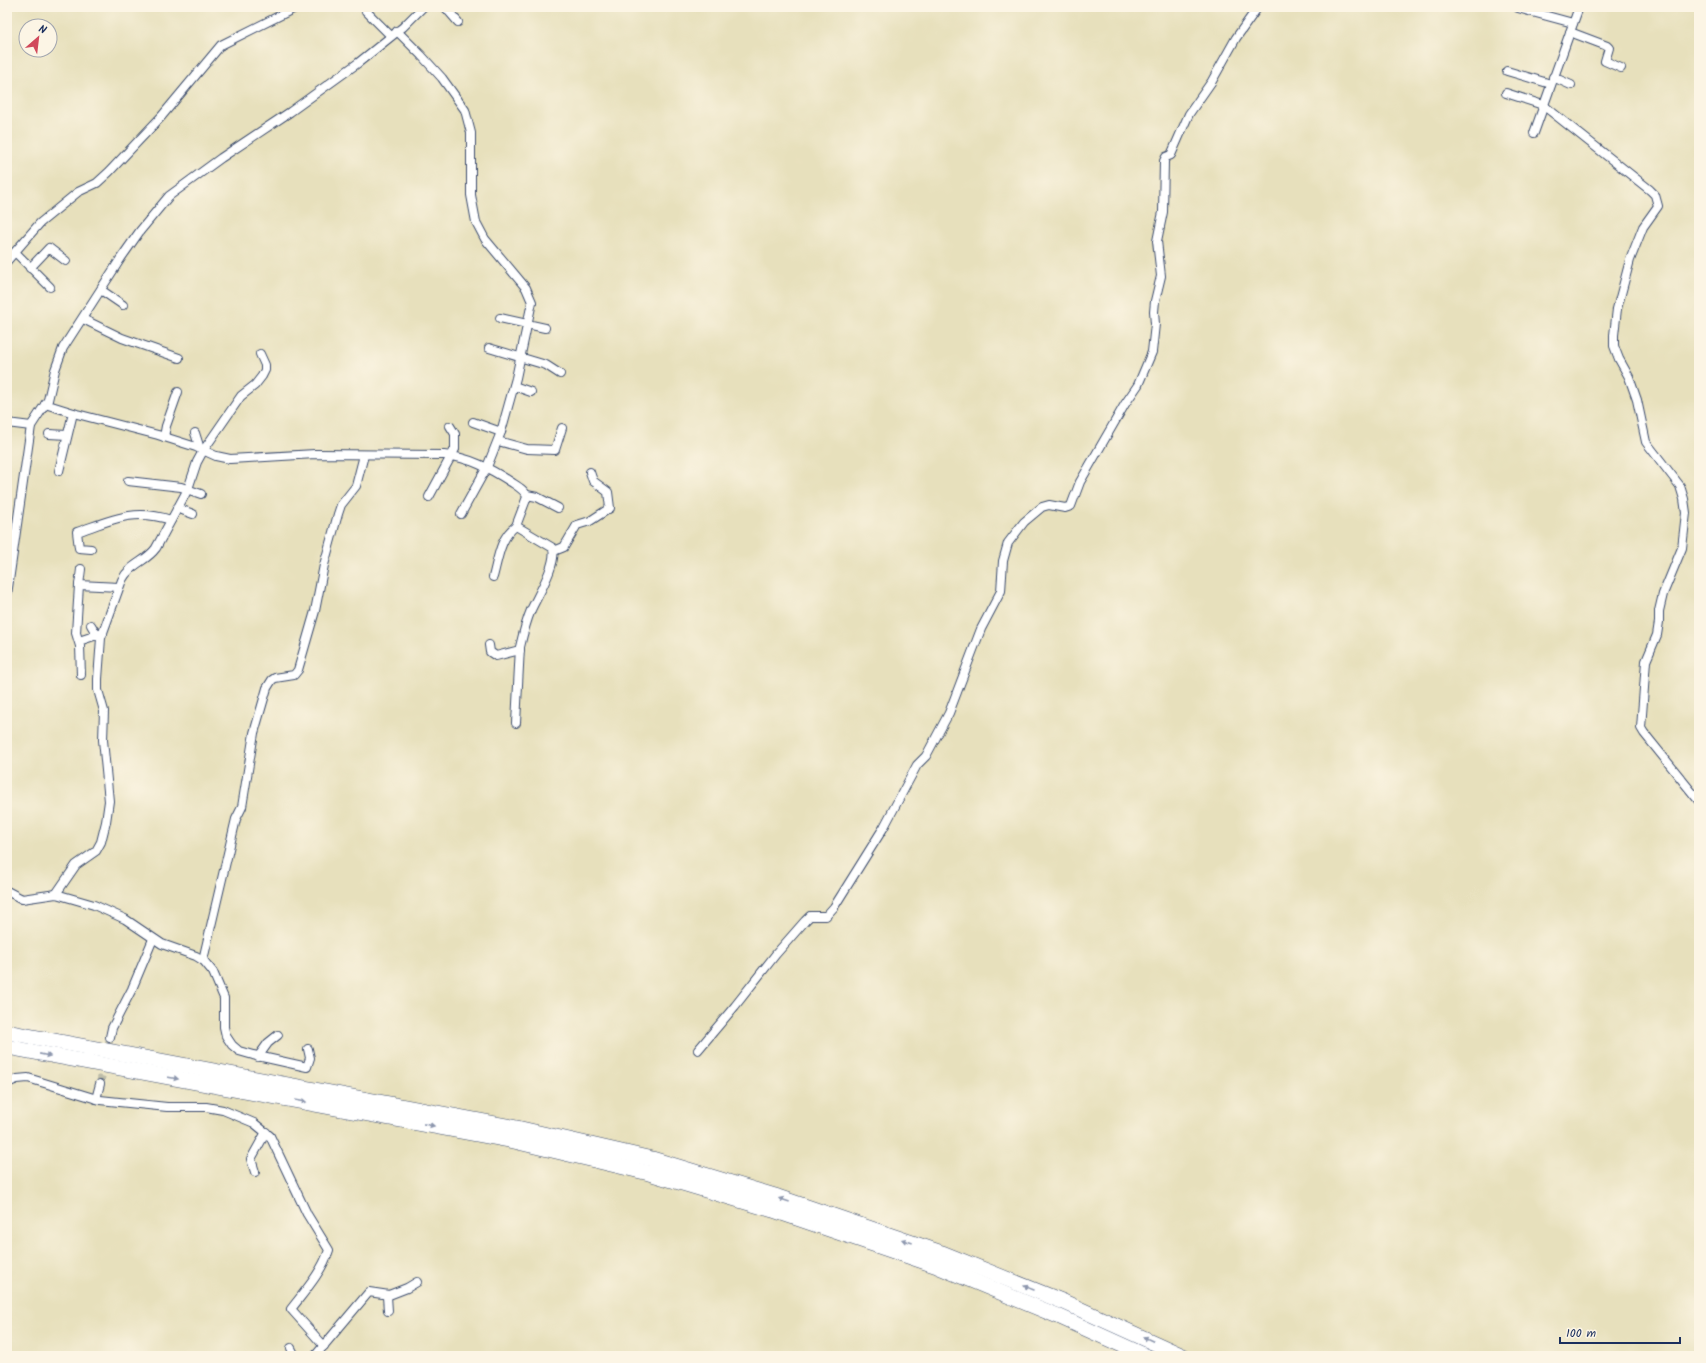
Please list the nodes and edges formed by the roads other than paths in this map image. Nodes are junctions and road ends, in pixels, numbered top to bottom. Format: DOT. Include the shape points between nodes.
graph roads {
  1 [pos="297,7"];
  2 [pos="370,7"];
  3 [pos="423,7"];
  4 [pos="445,7"];
  5 [pos="1258,7"];
  6 [pos="1579,7"];
  7 [pos="1518,8"];
  8 [pos="458,22"];
  9 [pos="1573,23"];
  10 [pos="1570,32"];
  11 [pos="394,34"];
  12 [pos="1621,68"];
  13 [pos="1507,71"];
  14 [pos="1552,81"];
  15 [pos="1571,85"];
  16 [pos="1506,93"];
  17 [pos="1543,105"];
  18 [pos="1534,133"];
  19 [pos="15,252"];
  20 [pos="7,261"];
  21 [pos="66,261"];
  22 [pos="30,268"];
  23 [pos="50,287"];
  24 [pos="101,290"];
  25 [pos="123,305"];
  26 [pos="83,318"];
  27 [pos="500,318"];
  28 [pos="528,324"];
  29 [pos="545,328"];
  30 [pos="489,348"];
  31 [pos="260,354"];
  32 [pos="521,357"];
  33 [pos="179,358"];
  34 [pos="560,374"];
  35 [pos="514,386"];
  36 [pos="178,392"];
  37 [pos="531,392"];
  38 [pos="45,404"];
  39 [pos="73,413"];
  40 [pos="472,422"];
  41 [pos="7,423"];
  42 [pos="30,426"];
  43 [pos="450,426"];
  44 [pos="562,428"];
  45 [pos="501,432"];
  46 [pos="195,433"];
  47 [pos="49,434"];
  48 [pos="68,435"];
  49 [pos="164,437"];
  50 [pos="498,441"];
  51 [pos="201,450"];
  52 [pos="364,454"];
  53 [pos="452,455"];
  54 [pos="487,467"];
  55 [pos="60,471"];
  56 [pos="590,472"];
  57 [pos="128,480"];
  58 [pos="188,489"];
  59 [pos="201,494"];
  60 [pos="527,496"];
  61 [pos="429,497"];
  62 [pos="177,508"];
  63 [pos="558,508"];
  64 [pos="193,514"];
  65 [pos="461,514"];
  66 [pos="170,520"];
  67 [pos="516,526"];
  68 [pos="16,535"];
  69 [pos="7,538"];
  70 [pos="91,549"];
  71 [pos="554,551"];
  72 [pos="81,569"];
  73 [pos="493,577"];
  74 [pos="79,585"];
  75 [pos="119,588"];
  76 [pos="7,594"];
  77 [pos="91,625"];
  78 [pos="100,634"];
  79 [pos="79,641"];
  80 [pos="489,645"];
  81 [pos="520,650"];
  82 [pos="81,675"];
  83 [pos="516,723"];
  84 [pos="1699,800"];
  85 [pos="7,891"];
  86 [pos="56,894"];
  87 [pos="153,939"];
  88 [pos="204,960"];
  89 [pos="7,1032"];
  90 [pos="278,1035"];
  91 [pos="110,1037"];
  92 [pos="7,1047"];
  93 [pos="308,1049"];
  94 [pos="698,1050"];
  95 [pos="258,1057"];
  96 [pos="7,1074"];
  97 [pos="15,1079"];
  98 [pos="7,1083"];
  99 [pos="100,1084"];
  100 [pos="96,1099"];
  101 [pos="266,1132"];
  102 [pos="255,1172"];
  103 [pos="417,1282"];
  104 [pos="388,1296"];
  105 [pos="388,1311"];
  106 [pos="324,1346"];
  107 [pos="315,1356"];
  108 [pos="1146,1356"];
  109 [pos="1183,1356"];
  1 -- 19 [label="street" via="221,44 161,117 109,172 96,183 78,192 40,223"];
  2 -- 11 [label="street" via="366,11"];
  3 -- 11 [label="street"];
  4 -- 8 [label="street"];
  5 -- 94 [label="street" via="1189,114 1171,155 1164,161 1162,217 1158,241 1161,276 1155,301 1153,347 1138,386 1090,464 1071,506 1042,507 1024,522 1008,543 1002,566 1002,591 981,629 948,713 884,827 834,907 826,916 810,916 804,921"];
  6 -- 9 [label="street"];
  7 -- 9 [label="street"];
  9 -- 10 [label="street"];
  10 -- 12 [label="street" via="1609,48 1605,61"];
  10 -- 14 [label="street" via="1555,59"];
  11 -- 24 [label="street" via="290,112 220,158 169,196 140,231"];
  11 -- 28 [label="street" via="421,55 442,78 467,115 471,133 471,196 476,222 485,239 529,294 532,302"];
  13 -- 14 [label="street"];
  14 -- 15 [label="street"];
  14 -- 17 [label="street"];
  16 -- 17 [label="street"];
  17 -- 18 [label="street"];
  17 -- 84 [label="street" via="1650,190 1657,201 1658,206 1644,227 1630,260 1617,309 1614,346 1638,400 1646,442 1680,486 1686,506 1682,548 1663,594 1657,635 1646,661 1641,728"];
  19 -- 20 [label="street"];
  19 -- 22 [label="street"];
  21 -- 22 [label="street" via="49,248"];
  22 -- 23 [label="street"];
  24 -- 25 [label="street"];
  24 -- 26 [label="street"];
  26 -- 33 [label="street" via="122,338"];
  26 -- 38 [label="street" via="63,348"];
  27 -- 28 [label="street"];
  28 -- 29 [label="street"];
  28 -- 32 [label="street"];
  30 -- 32 [label="street"];
  31 -- 51 [label="street" via="265,365 262,376 241,396"];
  32 -- 34 [label="street" via="546,365"];
  32 -- 35 [label="street"];
  35 -- 37 [label="street"];
  35 -- 45 [label="street"];
  36 -- 49 [label="street"];
  38 -- 39 [label="street"];
  38 -- 42 [label="street"];
  39 -- 48 [label="street"];
  39 -- 49 [label="street"];
  40 -- 45 [label="street"];
  41 -- 42 [label="street"];
  42 -- 68 [label="street"];
  43 -- 53 [label="street" via="455,434 455,449"];
  44 -- 50 [label="street" via="555,450 527,449"];
  45 -- 50 [label="street"];
  46 -- 51 [label="street"];
  47 -- 48 [label="street"];
  48 -- 55 [label="street"];
  49 -- 51 [label="street"];
  50 -- 54 [label="street"];
  51 -- 52 [label="street" via="222,458 233,459 301,454"];
  51 -- 58 [label="street"];
  52 -- 53 [label="street"];
  52 -- 88 [label="street" via="356,486 341,505 338,514 298,670 294,675 272,680 264,697 253,737 242,807 236,819"];
  53 -- 54 [label="street"];
  53 -- 61 [label="street"];
  54 -- 60 [label="street" via="517,486"];
  54 -- 65 [label="street"];
  56 -- 71 [label="street" via="593,480 608,492 610,508 590,520 577,524 564,547"];
  57 -- 58 [label="street"];
  58 -- 59 [label="street"];
  58 -- 62 [label="street"];
  60 -- 63 [label="street" via="537,497"];
  60 -- 67 [label="street"];
  62 -- 64 [label="street"];
  62 -- 66 [label="street"];
  66 -- 70 [label="street" via="133,514 77,532 79,548"];
  66 -- 75 [label="street" via="154,550 127,571"];
  67 -- 71 [label="street"];
  67 -- 73 [label="street" via="506,534"];
  68 -- 69 [label="street"];
  68 -- 76 [label="street"];
  71 -- 81 [label="street" via="552,562 524,627"];
  72 -- 74 [label="street"];
  74 -- 75 [label="street"];
  74 -- 79 [label="street" via="76,633"];
  75 -- 78 [label="street"];
  77 -- 78 [label="street"];
  78 -- 79 [label="street"];
  78 -- 86 [label="street" via="98,685 104,711 103,740 109,801 106,822 96,851 79,862"];
  79 -- 82 [label="street"];
  80 -- 81 [label="street" via="490,652 496,656"];
  81 -- 83 [label="street"];
  85 -- 86 [label="street" via="22,899"];
  86 -- 87 [label="street" via="115,913"];
  87 -- 88 [label="street"];
  87 -- 91 [label="street"];
  88 -- 95 [label="street" via="213,972 224,998 224,1027 228,1039 239,1051"];
  109 -- 89 [label="highway, one-way" via="1064,1302 942,1253 778,1197 652,1159 502,1125"];
  90 -- 95 [label="street" via="268,1043"];
  92 -- 108 [label="highway, one-way" via="507,1140 649,1174 773,1210 937,1266"];
  93 -- 95 [label="street" via="310,1058 307,1067"];
  96 -- 97 [label="street"];
  97 -- 98 [label="street"];
  97 -- 100 [label="street" via="34,1079"];
  99 -- 100 [label="street"];
  100 -- 101 [label="street" via="167,1108 206,1107 223,1110 254,1123"];
  101 -- 102 [label="street" via="251,1159"];
  101 -- 106 [label="street" via="329,1250 312,1282 291,1309"];
  103 -- 104 [label="street"];
  104 -- 105 [label="street"];
  104 -- 106 [label="street" via="369,1292"];
  106 -- 107 [label="street"];
}
